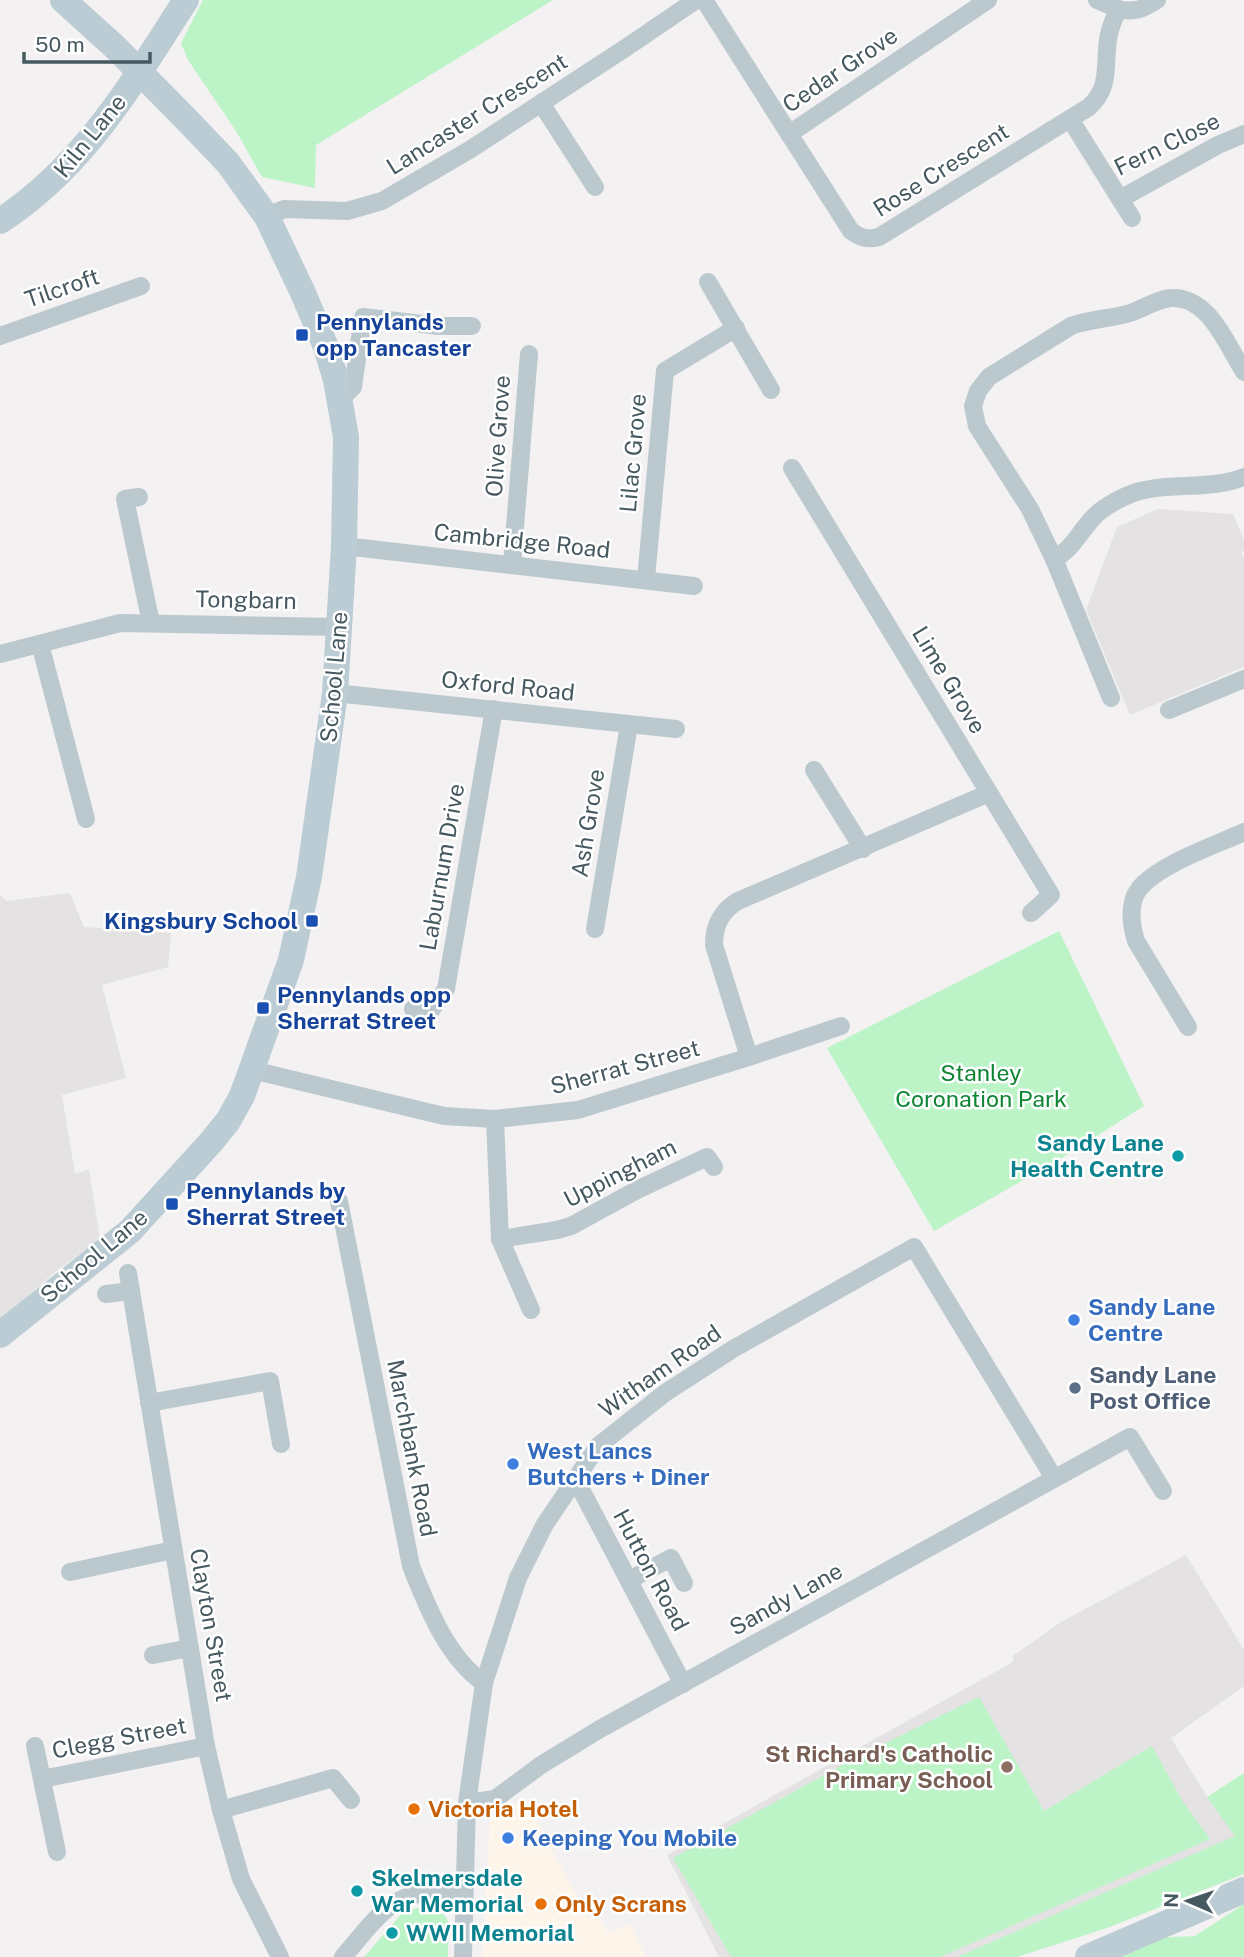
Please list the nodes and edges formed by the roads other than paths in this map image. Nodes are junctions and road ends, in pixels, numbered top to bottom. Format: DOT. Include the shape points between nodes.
graph roads {
  1 [pos="63,0"];
  2 [pos="186,0"];
  3 [pos="696,0"];
  4 [pos="704,0"];
  5 [pos="988,0"];
  6 [pos="1097,0"];
  7 [pos="1157,0"];
  8 [pos="1118,9"];
  9 [pos="141,71"];
  10 [pos="541,103"];
  11 [pos="1070,119"];
  12 [pos="789,134"];
  13 [pos="1244,134"];
  14 [pos="595,187"];
  15 [pos="1120,199"];
  16 [pos="267,217"];
  17 [pos="1132,218"];
  18 [pos="0,221"];
  19 [pos="708,282"];
  20 [pos="141,286"];
  21 [pos="472,326"];
  22 [pos="736,328"];
  23 [pos="0,336"];
  24 [pos="529,354"];
  25 [pos="1244,372"];
  26 [pos="771,390"];
  27 [pos="341,400"];
  28 [pos="792,468"];
  29 [pos="1243,481"];
  30 [pos="139,497"];
  31 [pos="344,546"];
  32 [pos="1054,559"];
  33 [pos="512,564"];
  34 [pos="646,579"];
  35 [pos="694,586"];
  36 [pos="150,624"];
  37 [pos="340,626"];
  38 [pos="40,644"];
  39 [pos="0,654"];
  40 [pos="1244,679"];
  41 [pos="335,692"];
  42 [pos="1111,698"];
  43 [pos="494,709"];
  44 [pos="1169,710"];
  45 [pos="629,725"];
  46 [pos="676,729"];
  47 [pos="814,770"];
  48 [pos="989,793"];
  49 [pos="86,819"];
  50 [pos="1244,832"];
  51 [pos="863,849"];
  52 [pos="1031,913"];
  53 [pos="595,929"];
  54 [pos="413,1010"];
  55 [pos="841,1026"];
  56 [pos="1188,1027"];
  57 [pos="749,1058"];
  58 [pos="252,1070"];
  59 [pos="495,1119"];
  60 [pos="714,1167"];
  61 [pos="339,1201"];
  62 [pos="500,1239"];
  63 [pos="106,1294"];
  64 [pos="531,1310"];
  65 [pos="0,1335"];
  66 [pos="149,1403"];
  67 [pos="281,1444"];
  68 [pos="1054,1478"];
  69 [pos="576,1479"];
  70 [pos="1163,1491"];
  71 [pos="173,1550"];
  72 [pos="70,1572"];
  73 [pos="629,1580"];
  74 [pos="684,1583"];
  75 [pos="190,1648"];
  76 [pos="153,1655"];
  77 [pos="484,1683"];
  78 [pos="683,1684"];
  79 [pos="36,1746"];
  80 [pos="206,1746"];
  81 [pos="42,1779"];
  82 [pos="351,1800"];
  83 [pos="467,1803"];
  84 [pos="221,1810"];
  85 [pos="57,1852"];
  86 [pos="1244,1890"];
  87 [pos="464,1895"];
  88 [pos="1088,1956"];
  89 [pos="280,1957"];
  90 [pos="344,1957"];
  91 [pos="463,1957"];
  1 -- 9 [label="street, School Lane"];
  2 -- 9 [label="street, Kiln Lane"];
  3 -- 10 [label="street, Lancaster Crescent"];
  4 -- 12 [label="street, Rose Crescent"];
  5 -- 12 [label="street, Cedar Grove"];
  6 -- 8 [label="street"];
  7 -- 8 [label="street" via="1132,12"];
  8 -- 11 [label="street, Rose Crescent" via="1108,39 1100,97"];
  9 -- 16 [label="street, School Lane" via="228,163"];
  9 -- 18 [label="street, Kiln Lane" via="74,161"];
  10 -- 14 [label="street"];
  10 -- 16 [label="street, Lancaster Crescent" via="382,201 347,211 284,209"];
  11 -- 12 [label="street, Rose Crescent" via="870,239 851,231"];
  11 -- 15 [label="street, Fern Close"];
  13 -- 15 [label="street, Fern Close"];
  15 -- 17 [label="street"];
  16 -- 27 [label="street, School Lane" via="326,347"];
  19 -- 22 [label="street"];
  20 -- 23 [label="street, Tilcroft"];
  21 -- 27 [label="street" via="363,317 353,387"];
  22 -- 26 [label="street"];
  22 -- 34 [label="street, Lilac Grove" via="665,371"];
  24 -- 33 [label="street, Olive Grove"];
  25 -- 32 [label="street" via="1208,314 1195,304 1168,298 1119,316 1071,326 989,377 972,407 977,426 1030,509"];
  27 -- 31 [label="street, School Lane" via="346,447"];
  28 -- 48 [label="street, Lime Grove"];
  29 -- 32 [label="street" via="1129,494 1092,519 1066,553"];
  30 -- 36 [label="street" via="125,499"];
  31 -- 33 [label="street, Cambridge Road"];
  31 -- 37 [label="street, School Lane"];
  32 -- 42 [label="street"];
  33 -- 34 [label="street, Cambridge Road"];
  34 -- 35 [label="street, Cambridge Road"];
  36 -- 37 [label="street, Tongbarn"];
  36 -- 38 [label="street, Tongbarn" via="120,623"];
  37 -- 41 [label="street, School Lane"];
  38 -- 39 [label="street, Tongbarn"];
  38 -- 49 [label="street"];
  40 -- 44 [label="street"];
  41 -- 43 [label="street, Oxford Road"];
  41 -- 58 [label="street, School Lane" via="298,935"];
  43 -- 45 [label="street, Oxford Road"];
  43 -- 54 [label="street, Laburnum Drive" via="446,989 429,1013"];
  45 -- 46 [label="street, Oxford Road"];
  45 -- 53 [label="street, Ash Grove"];
  47 -- 51 [label="street"];
  48 -- 51 [label="street"];
  48 -- 52 [label="street, Lime Grove" via="1051,895"];
  50 -- 56 [label="street" via="1155,873 1137,890 1131,914 1136,941"];
  51 -- 57 [label="street" via="738,901 719,919 715,954"];
  55 -- 57 [label="street, Sherrat Street"];
  57 -- 59 [label="street, Sherrat Street" via="578,1110"];
  58 -- 59 [label="street, Sherrat Street" via="444,1116"];
  58 -- 65 [label="street, School Lane" via="229,1121 149,1212"];
  59 -- 62 [label="street"];
  60 -- 62 [label="street, Uppingham" via="707,1157 571,1226"];
  61 -- 77 [label="street, Marchbank Road" via="411,1566 429,1612 468,1672"];
  62 -- 64 [label="street"];
  63 -- 66 [label="street, Clayton Street" via="130,1282"];
  66 -- 67 [label="street" via="270,1381"];
  66 -- 71 [label="street, Clayton Street"];
  68 -- 69 [label="street, Witham Road" via="914,1247 664,1393 598,1446"];
  68 -- 70 [label="street, Sandy Lane" via="1130,1437"];
  68 -- 78 [label="street, Sandy Lane"];
  69 -- 73 [label="street, Hutton Road"];
  69 -- 77 [label="street, Witham Road" via="545,1524 519,1578"];
  71 -- 72 [label="street"];
  71 -- 75 [label="street, Clayton Street"];
  73 -- 74 [label="street" via="671,1558"];
  73 -- 78 [label="street, Hutton Road"];
  75 -- 76 [label="street"];
  75 -- 80 [label="street, Clayton Street"];
  77 -- 83 [label="street, Witham Road"];
  78 -- 83 [label="street, Sandy Lane" via="541,1765 495,1799"];
  79 -- 81 [label="street"];
  80 -- 81 [label="street, Clegg Street"];
  80 -- 84 [label="street, Clayton Street"];
  81 -- 85 [label="street"];
  82 -- 84 [label="street" via="333,1778"];
  83 -- 87 [label="street, Witham Road"];
  84 -- 89 [label="street, Clayton Street" via="246,1892"];
  86 -- 88 [label="street"];
  87 -- 90 [label="street" via="405,1898 381,1916"];
  87 -- 91 [label="street, Witham Road"];
}
